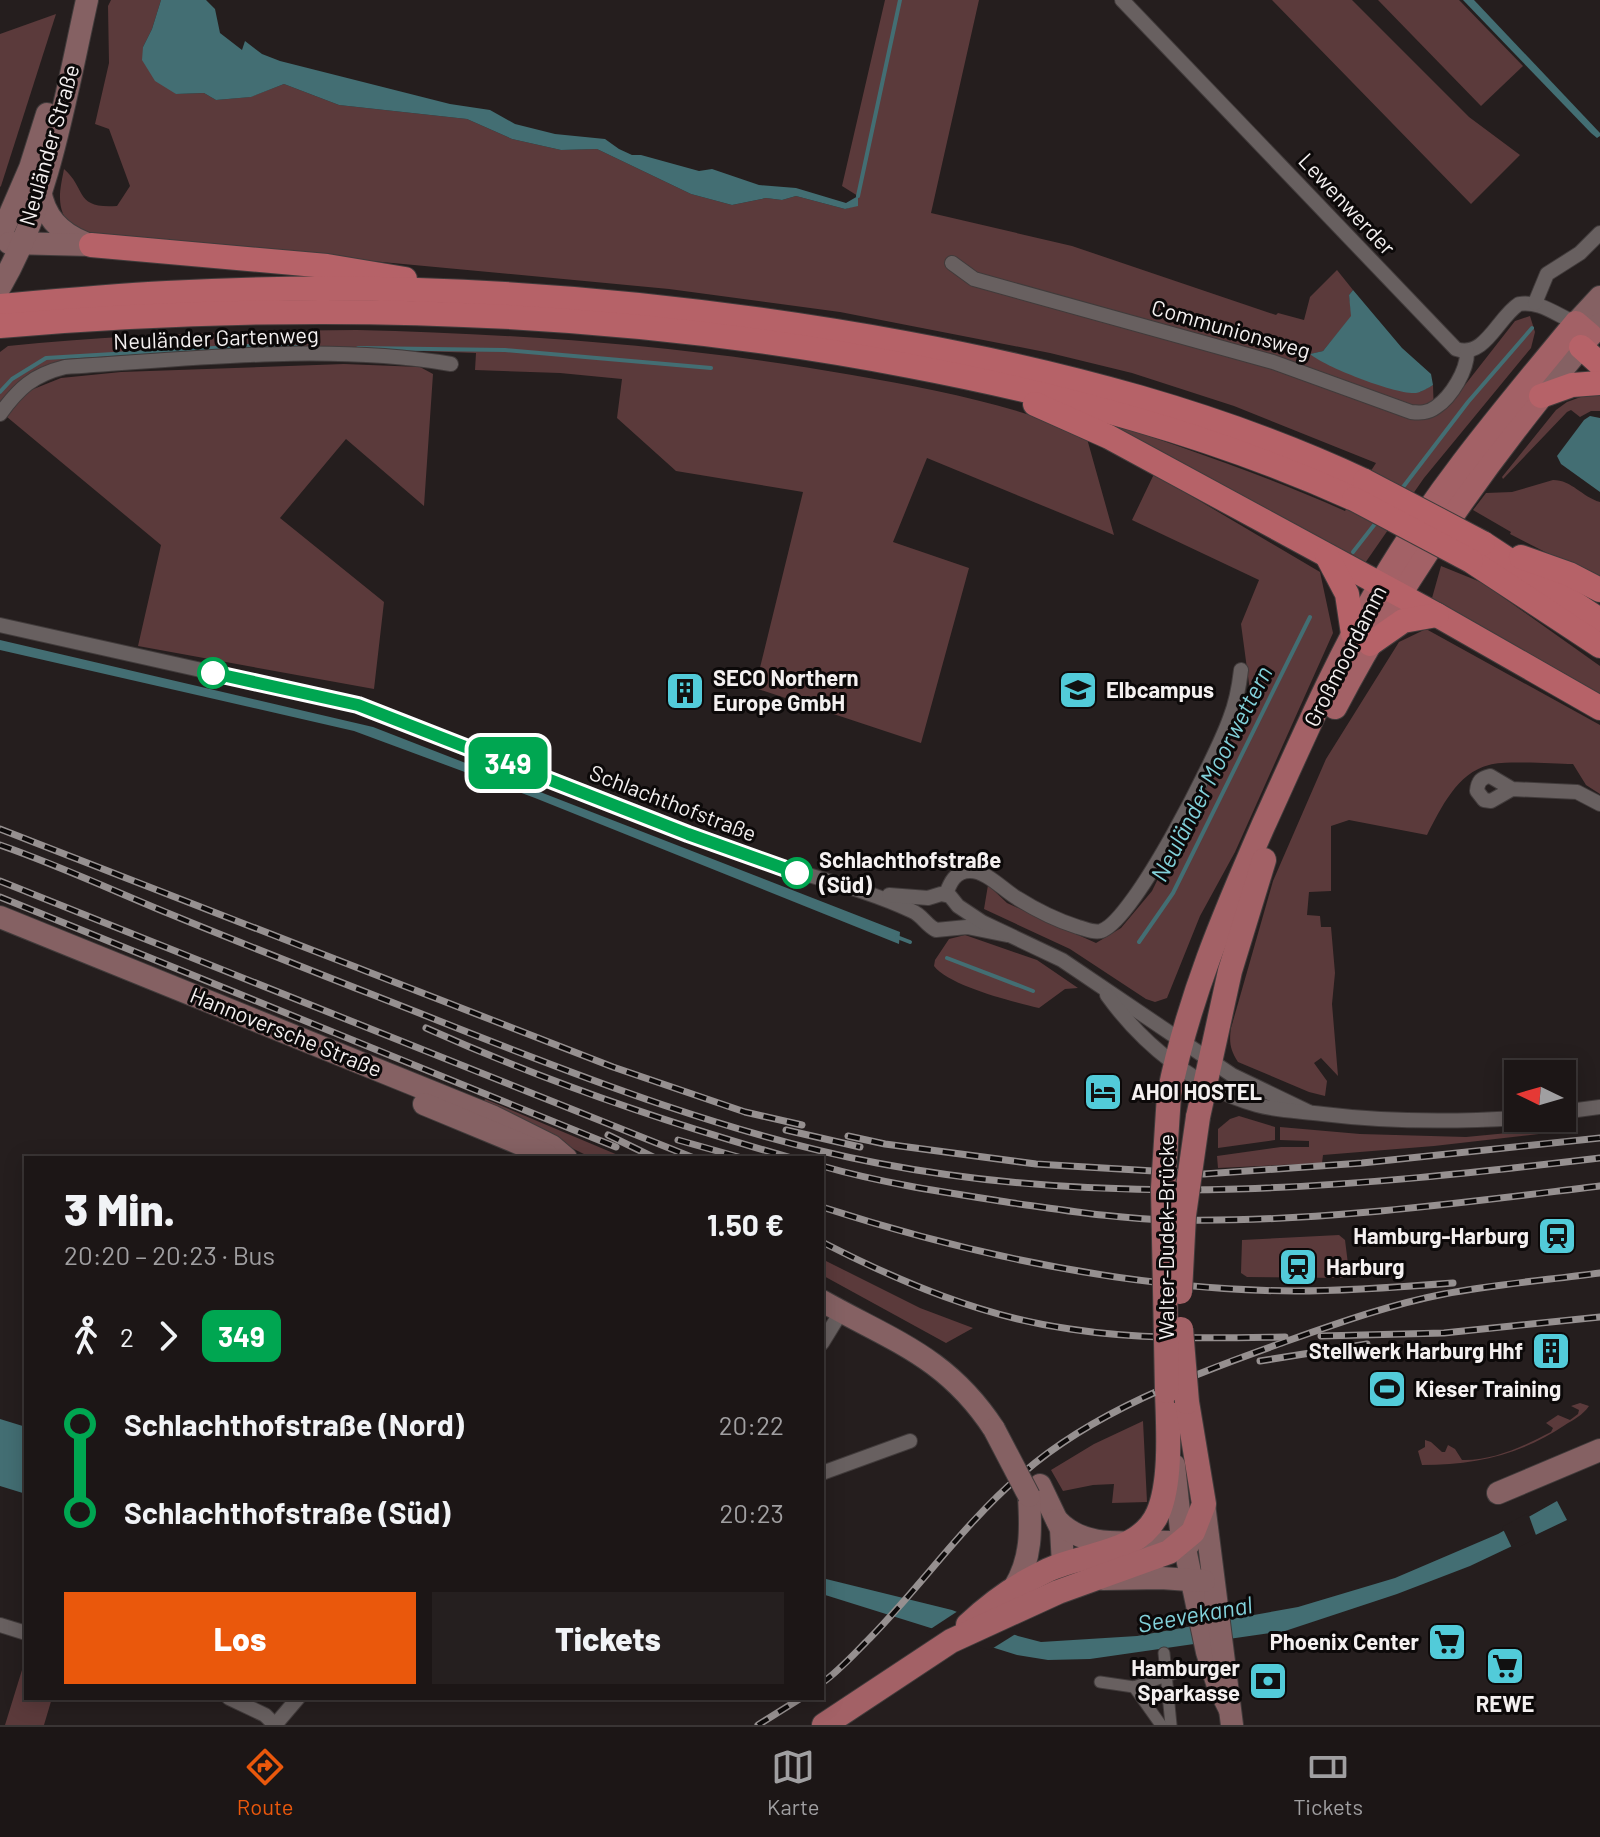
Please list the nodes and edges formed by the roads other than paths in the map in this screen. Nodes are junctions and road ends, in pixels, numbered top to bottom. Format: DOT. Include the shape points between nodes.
graph roads {
  1 [pos="1122,0"];
  2 [pos="40,189"];
  3 [pos="1600,233"];
  4 [pos="7,241"];
  5 [pos="91,245"];
  6 [pos="952,263"];
  7 [pos="4,281"];
  8 [pos="506,295"];
  9 [pos="1600,297"];
  10 [pos="1535,303"];
  11 [pos="0,306"];
  12 [pos="0,326"];
  13 [pos="1581,332"];
  14 [pos="1467,351"];
  15 [pos="451,364"];
  16 [pos="1600,364"];
  17 [pos="966,376"];
  18 [pos="1600,383"];
  19 [pos="1541,396"];
  20 [pos="0,414"];
  21 [pos="1360,490"];
  22 [pos="1477,552"];
  23 [pos="1326,554"];
  24 [pos="1390,589"];
  25 [pos="1600,590"];
  26 [pos="1437,615"];
  27 [pos="1600,620"];
  28 [pos="0,625"];
  29 [pos="1361,639"];
  30 [pos="1600,646"];
  31 [pos="1241,670"];
  32 [pos="1600,708"];
  33 [pos="1512,789"];
  34 [pos="1600,804"];
  35 [pos="869,893"];
  36 [pos="946,894"];
  37 [pos="928,898"];
  38 [pos="958,906"];
  39 [pos="0,917"];
  40 [pos="923,918"];
  41 [pos="949,928"];
  42 [pos="0,932"];
  43 [pos="1007,935"];
  44 [pos="1102,988"];
  45 [pos="1178,1053"];
  46 [pos="1207,1071"];
  47 [pos="1600,1107"];
  48 [pos="1576,1110"];
  49 [pos="1309,1112"];
  50 [pos="1504,1118"];
  51 [pos="549,1156"];
  52 [pos="564,1156"];
  53 [pos="832,1306"];
  54 [pos="824,1336"];
  55 [pos="1178,1406"];
  56 [pos="910,1441"];
  57 [pos="1600,1450"];
  58 [pos="824,1472"];
  59 [pos="1035,1491"];
  60 [pos="1498,1493"];
  61 [pos="1204,1504"];
  62 [pos="1057,1520"];
  63 [pos="1183,1542"];
  64 [pos="1130,1544"];
  65 [pos="1209,1549"];
  66 [pos="1063,1564"];
  67 [pos="1098,1579"];
  68 [pos="1203,1580"];
  69 [pos="1014,1588"];
  70 [pos="1058,1592"];
  71 [pos="986,1619"];
  72 [pos="0,1625"];
  73 [pos="24,1632"];
  74 [pos="1164,1653"];
  75 [pos="1170,1674"];
  76 [pos="1100,1682"];
  77 [pos="1134,1687"];
  78 [pos="233,1700"];
  79 [pos="296,1700"];
  80 [pos="1230,1716"];
  81 [pos="275,1725"];
  82 [pos="824,1725"];
  83 [pos="1166,1725"];
  1 -- 14 [label="street, Lewenwerder" via="1428,322 1456,349"];
  2 -- 4 [label="main road, Neuländer Straße"];
  2 -- 4 [label="main road, Neuländer Straße" via="87,0"];
  2 -- 5 [label="main road" via="57,228"];
  3 -- 10 [label="street" via="1547,274"];
  4 -- 5 [label="main road"];
  4 -- 7 [label="main road, Neuländer Straße"];
  5 -- 8 [label="highway" via="327,266"];
  6 -- 14 [label="street, Communionsweg" via="989,284 1273,362 1411,412 1429,411 1444,400 1466,365"];
  8 -- 11 [label="highway" via="246,290"];
  8 -- 21 [label="highway" via="675,309 969,355 1078,380 1232,426"];
  9 -- 13 [label="main road, Großmoordamm"];
  10 -- 13 [label="street"];
  10 -- 14 [label="street" via="1514,307 1485,342"];
  12 -- 17 [label="highway" via="244,312 471,314 764,342"];
  13 -- 16 [label="highway"];
  13 -- 19 [label="main road, Großmoordamm"];
  13 -- 24 [label="main road, Großmoordamm" via="1473,451"];
  15 -- 20 [label="street, Neuländer Gartenweg" via="279,354 65,367 22,386"];
  17 -- 21 [label="highway" via="1075,402"];
  17 -- 23 [label="highway" via="1109,437"];
  18 -- 19 [label="highway" via="1572,385"];
  19 -- 24 [label="main road, Großmoordamm"];
  21 -- 22 [label="highway, bridge"];
  22 -- 25 [label="highway" via="1569,574"];
  22 -- 27 [label="highway"];
  22 -- 30 [label="highway"];
  23 -- 24 [label="highway"];
  23 -- 29 [label="highway" via="1347,594"];
  24 -- 26 [label="highway"];
  24 -- 29 [label="main road, Großmoordamm"];
  26 -- 29 [label="highway" via="1403,621"];
  26 -- 32 [label="highway"];
  28 -- 35 [label="street, Schlachthofstraße" via="358,705 784,869"];
  29 -- 45 [label="main road, Großmoordamm" via="1313,716 1220,926"];
  29 -- 46 [label="main road, Großmoordamm" via="1267,853 1230,971"];
  31 -- 36 [label="street" via="1230,720 1165,850 1135,899 1108,928 1097,933 1059,921 976,872 955,876"];
  33 -- 34 [label="street" via="1577,792"];
  35 -- 37 [label="street, Schlachthofstraße"];
  35 -- 40 [label="street, Schlachthofstraße"];
  36 -- 37 [label="street, Schlachthofstraße"];
  36 -- 38 [label="street, Schlachthofstraße"];
  37 -- 40 [label="street"];
  38 -- 41 [label="street" via="958,917"];
  38 -- 43 [label="street, Schlachthofstraße"];
  39 -- 52 [label="main road, Hannoversche Straße" via="494,1117"];
  40 -- 41 [label="street, Schlachthofstraße" via="936,930"];
  41 -- 43 [label="street, Schlachthofstraße"];
  42 -- 51 [label="main road, Hannoversche Straße"];
  43 -- 44 [label="street, Schlachthofstraße" via="1062,960"];
  44 -- 45 [label="street, Schlachthofstraße"];
  44 -- 45 [label="street, Schlachthofstraße" via="1136,1032"];
  45 -- 46 [label="street, Schlachthofstraße"];
  45 -- 46 [label="street, Schlachthofstraße"];
  45 -- 55 [label="main road, Walter-Dudek-Brücke, bridge" via="1169,1095 1163,1188"];
  46 -- 49 [label="street" via="1248,1083"];
  46 -- 49 [label="street" via="1254,1104"];
  46 -- 55 [label="main road, Walter-Dudek-Brücke, bridge" via="1187,1185"];
  47 -- 48 [label="street"];
  49 -- 50 [label="street" via="1386,1120"];
  53 -- 54 [label="street"];
  53 -- 59 [label="main road, bridge" via="903,1343 969,1394"];
  55 -- 61 [label="main road, Walter-Dudek-Brücke"];
  55 -- 63 [label="main road, Walter-Dudek-Brücke"];
  55 -- 64 [label="main road, Walter-Dudek-Brücke" via="1163,1499 1154,1520"];
  56 -- 58 [label="street"];
  57 -- 60 [label="main road"];
  59 -- 62 [label="main road"];
  59 -- 66 [label="main road"];
  59 -- 69 [label="main road" via="1030,1544"];
  61 -- 63 [label="main road"];
  61 -- 65 [label="main road, Walter-Dudek-Brücke"];
  62 -- 64 [label="main road" via="1077,1535"];
  62 -- 66 [label="main road"];
  63 -- 64 [label="main road"];
  63 -- 65 [label="main road"];
  63 -- 67 [label="main road"];
  63 -- 68 [label="main road, Walter-Dudek-Brücke"];
  64 -- 66 [label="main road"];
  65 -- 68 [label="main road, Walter-Dudek-Brücke"];
  66 -- 67 [label="main road"];
  66 -- 69 [label="main road"];
  66 -- 70 [label="main road"];
  67 -- 68 [label="main road"];
  67 -- 70 [label="main road"];
  68 -- 80 [label="main road"];
  69 -- 71 [label="main road"];
  70 -- 71 [label="main road"];
  71 -- 82 [label="main road"];
  72 -- 73 [label="street"];
  74 -- 75 [label="street"];
  75 -- 77 [label="street"];
  75 -- 83 [label="street"];
  76 -- 77 [label="street"];
  77 -- 83 [label="street"];
  78 -- 81 [label="street"];
  79 -- 81 [label="street"];
}
